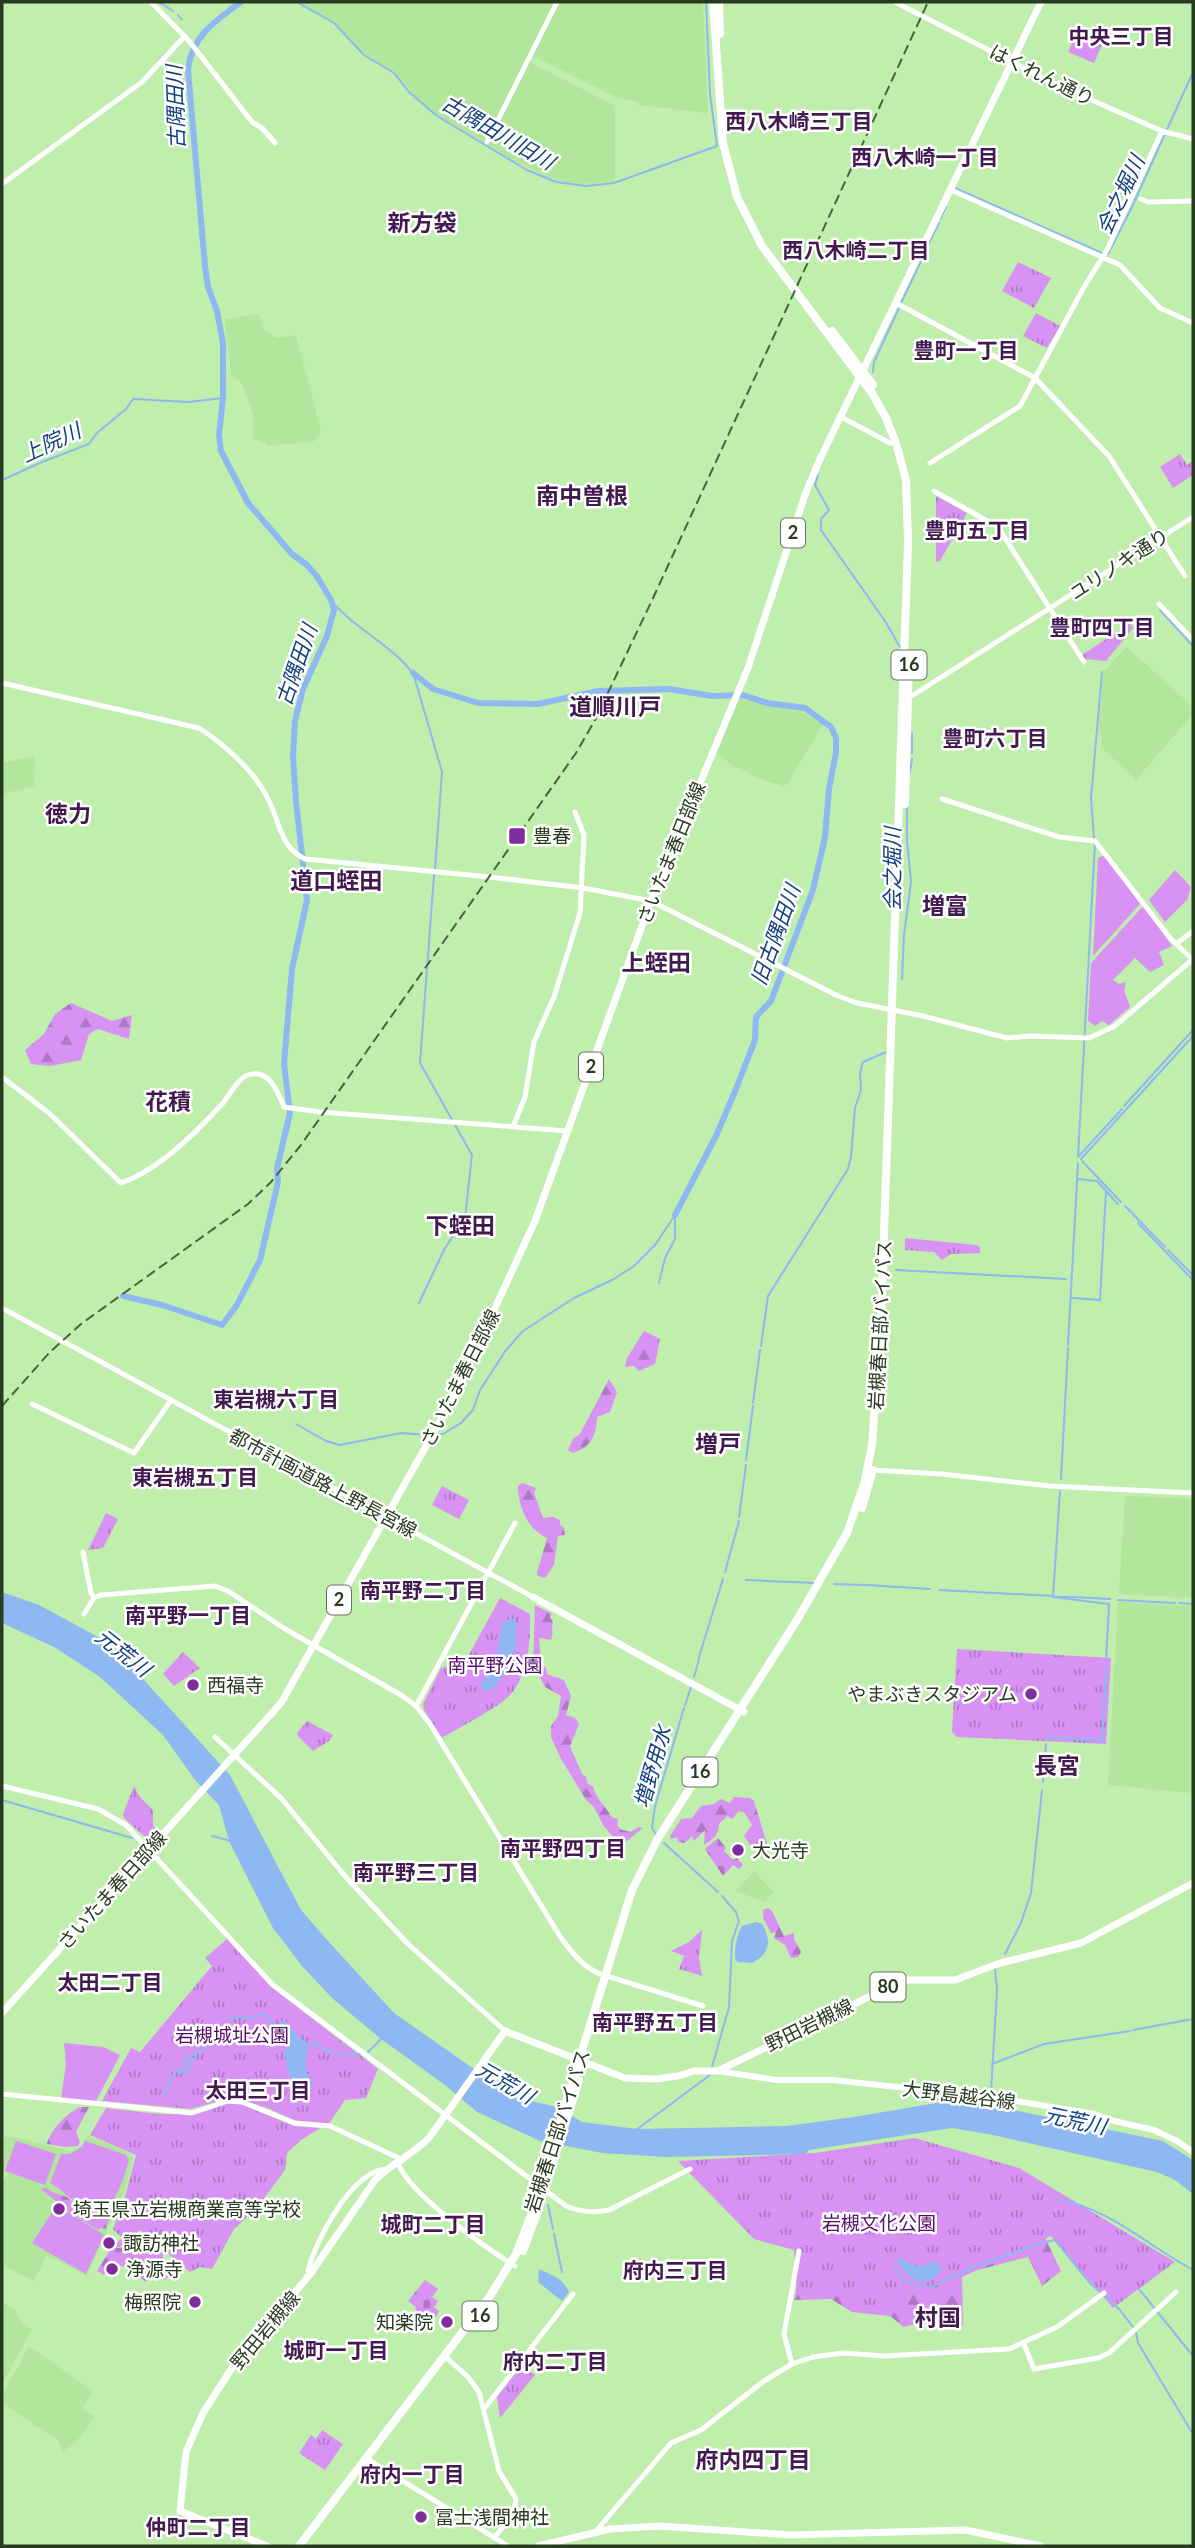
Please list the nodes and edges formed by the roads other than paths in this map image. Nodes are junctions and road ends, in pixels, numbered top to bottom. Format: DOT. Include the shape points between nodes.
graph roads {
  1 [pos="151,2"];
  2 [pos="557,2"];
  3 [pos="713,2"];
  4 [pos="719,2"];
  5 [pos="895,2"];
  6 [pos="1041,2"];
  7 [pos="185,36"];
  8 [pos="1013,61"];
  9 [pos="1164,132"];
  10 [pos="1193,139"];
  11 [pos="487,142"];
  12 [pos="275,144"];
  13 [pos="2,184"];
  14 [pos="952,191"];
  15 [pos="1141,199"];
  16 [pos="1193,201"];
  17 [pos="753,225"];
  18 [pos="1104,255"];
  19 [pos="899,304"];
  20 [pos="1193,323"];
  21 [pos="861,375"];
  22 [pos="1035,378"];
  23 [pos="841,417"];
  24 [pos="897,443"];
  25 [pos="930,463"];
  26 [pos="934,491"];
  27 [pos="1193,517"];
  28 [pos="1161,537"];
  29 [pos="1185,576"];
  30 [pos="1159,604"];
  31 [pos="1050,608"];
  32 [pos="1193,640"];
  33 [pos="1084,662"];
  34 [pos="2,683"];
  35 [pos="906,699"];
  36 [pos="942,799"];
  37 [pos="575,812"];
  38 [pos="583,888"];
  39 [pos="651,901"];
  40 [pos="1193,931"];
  41 [pos="1176,944"];
  42 [pos="1193,960"];
  43 [pos="894,1010"];
  44 [pos="2,1077"];
  45 [pos="513,1127"];
  46 [pos="568,1130"];
  47 [pos="2,1308"];
  48 [pos="171,1400"];
  49 [pos="32,1404"];
  50 [pos="871,1470"];
  51 [pos="1193,1493"];
  52 [pos="386,1517"];
  53 [pos="515,1523"];
  54 [pos="83,1552"];
  55 [pos="489,1573"];
  56 [pos="533,1597"];
  57 [pos="94,1598"];
  58 [pos="84,1614"];
  59 [pos="314,1646"];
  60 [pos="416,1706"];
  61 [pos="742,1710"];
  62 [pos="215,1737"];
  63 [pos="232,1758"];
  64 [pos="2,1786"];
  65 [pos="150,1848"];
  66 [pos="1193,1883"];
  67 [pos="608,1977"];
  68 [pos="703,2006"];
  69 [pos="2,2012"];
  70 [pos="505,2031"];
  71 [pos="581,2063"];
  72 [pos="718,2071"];
  73 [pos="2,2094"];
  74 [pos="446,2116"];
  75 [pos="1193,2151"];
  76 [pos="401,2161"];
  77 [pos="386,2169"];
  78 [pos="691,2169"];
  79 [pos="542,2188"];
  80 [pos="799,2251"];
  81 [pos="513,2265"];
  82 [pos="308,2270"];
  83 [pos="1104,2292"];
  84 [pos="1176,2292"];
  85 [pos="573,2294"];
  86 [pos="1024,2343"];
  87 [pos="448,2359"];
  88 [pos="792,2364"];
  89 [pos="484,2409"];
  90 [pos="368,2459"];
  91 [pos="596,2531"];
  92 [pos="494,2538"];
  93 [pos="267,2546"];
  94 [pos="299,2546"];
  95 [pos="305,2546"];
  96 [pos="508,2546"];
  97 [pos="538,2546"];
  98 [pos="1041,2546"];
  1 -- 7 [label="street"];
  2 -- 11 [label="street"];
  3 -- 17 [label="highway, 岩槻春日部バイパス / 16" via="723,143 732,180"];
  4 -- 17 [label="highway, 岩槻春日部バイパス / 16" via="726,137 736,182"];
  5 -- 8 [label="street, はくれん通り"];
  6 -- 8 [label="main road, さいたま春日部線 / 2"];
  7 -- 12 [label="street" via="252,122"];
  7 -- 13 [label="street" via="142,82"];
  8 -- 9 [label="street, はくれん通り"];
  8 -- 14 [label="main road, さいたま春日部線 / 2"];
  9 -- 10 [label="street, はくれん通り"];
  9 -- 18 [label="street"];
  14 -- 18 [label="street"];
  14 -- 19 [label="main road, さいたま春日部線 / 2"];
  15 -- 16 [label="street"];
  17 -- 21 [label="highway, 岩槻春日部バイパス / 16"];
  18 -- 20 [label="street" via="1125,268 1164,311"];
  18 -- 22 [label="street"];
  19 -- 21 [label="main road, さいたま春日部線 / 2"];
  19 -- 22 [label="street"];
  21 -- 23 [label="main road, さいたま春日部線 / 2"];
  21 -- 24 [label="highway, 岩槻春日部バイパス / 16"];
  21 -- 35 [label="highway, 岩槻春日部バイパス / 16" via="896,427 911,479"];
  22 -- 25 [label="street" via="1020,406"];
  22 -- 28 [label="street" via="1109,456"];
  23 -- 24 [label="street"];
  23 -- 39 [label="main road, さいたま春日部線 / 2" via="806,492 738,694"];
  24 -- 35 [label="highway, 岩槻春日部バイパス / 16" via="908,508"];
  26 -- 31 [label="street" via="998,527"];
  27 -- 28 [label="street, ユリノキ通り"];
  28 -- 29 [label="street"];
  28 -- 31 [label="street, ユリノキ通り"];
  30 -- 32 [label="street"];
  31 -- 33 [label="street"];
  31 -- 35 [label="street, ユリノキ通り"];
  34 -- 38 [label="street" via="199,728 226,747 265,794 283,839 305,859"];
  35 -- 43 [label="highway, 岩槻春日部バイパス / 16"];
  36 -- 41 [label="street" via="1004,821 1095,841"];
  37 -- 38 [label="street" via="584,835"];
  38 -- 39 [label="street"];
  38 -- 45 [label="street" via="580,913 554,998 534,1042 525,1097"];
  39 -- 43 [label="street" via="838,996"];
  39 -- 46 [label="main road, さいたま春日部線 / 2"];
  40 -- 41 [label="street"];
  41 -- 42 [label="street"];
  42 -- 43 [label="street" via="1109,1031 1089,1038 1007,1038"];
  43 -- 50 [label="highway, 岩槻春日部バイパス / 16"];
  44 -- 45 [label="street" via="49,1113 121,1183 174,1152 249,1075 270,1080 284,1107"];
  45 -- 46 [label="street"];
  46 -- 52 [label="main road, さいたま春日部線 / 2" via="536,1221 456,1394"];
  47 -- 48 [label="street, 都市計画道路上野長宮線"];
  48 -- 49 [label="street" via="134,1453"];
  48 -- 52 [label="street, 都市計画道路上野長宮線"];
  50 -- 51 [label="street"];
  50 -- 61 [label="highway, 岩槻春日部バイパス / 16" via="836,1554"];
  52 -- 55 [label="street, 都市計画道路上野長宮線"];
  52 -- 59 [label="main road, さいたま春日部線 / 2"];
  53 -- 55 [label="street"];
  54 -- 57 [label="street"];
  55 -- 56 [label="street, 都市計画道路上野長宮線"];
  55 -- 60 [label="street"];
  56 -- 61 [label="main road"];
  57 -- 58 [label="street"];
  57 -- 59 [label="street" via="215,1586"];
  59 -- 60 [label="street"];
  59 -- 63 [label="main road, さいたま春日部線 / 2" via="281,1703"];
  60 -- 67 [label="street" via="561,1938 583,1965"];
  61 -- 67 [label="highway, 岩槻春日部バイパス / 16" via="654,1854"];
  62 -- 63 [label="street"];
  63 -- 65 [label="main road, さいたま春日部線 / 2"];
  63 -- 70 [label="street" via="281,1798 408,1944"];
  64 -- 65 [label="street" via="98,1809 126,1825"];
  65 -- 69 [label="main road, さいたま春日部線 / 2"];
  65 -- 74 [label="street" via="271,1983"];
  66 -- 72 [label="main road, 野田岩槻線 / 80" via="1081,1943 1000,1963 955,1980 897,1983"];
  67 -- 68 [label="street"];
  67 -- 71 [label="highway, 岩槻春日部バイパス / 16"];
  70 -- 71 [label="main road, 野田岩槻線 / 80"];
  70 -- 74 [label="main road, 野田岩槻線"];
  71 -- 72 [label="main road, 野田岩槻線 / 80" via="632,2079"];
  71 -- 79 [label="highway, 岩槻春日部バイパス / 16"];
  72 -- 75 [label="main road, 大野島越谷線" via="998,2098 1094,2114 1166,2134"];
  73 -- 76 [label="street" via="192,2113 228,2101 242,2102 295,2123 330,2126"];
  74 -- 76 [label="main road, 野田岩槻線" via="429,2138"];
  74 -- 79 [label="street"];
  76 -- 77 [label="main road, 野田岩槻線"];
  76 -- 81 [label="street" via="404,2175 446,2216"];
  77 -- 82 [label="street" via="371,2175 342,2202"];
  77 -- 93 [label="main road, 野田岩槻線" via="289,2302 232,2368 203,2413 187,2452 180,2511"];
  78 -- 79 [label="street" via="597,2212 566,2206"];
  79 -- 81 [label="highway, 岩槻春日部バイパス / 16" via="532,2231"];
  80 -- 88 [label="street" via="784,2334"];
  81 -- 87 [label="highway, 岩槻春日部バイパス / 16"];
  81 -- 90 [label="highway, 岩槻春日部バイパス / 16"];
  83 -- 86 [label="street" via="1057,2327"];
  84 -- 86 [label="street" via="1098,2358 1034,2368"];
  85 -- 89 [label="street"];
  86 -- 88 [label="street" via="986,2352 843,2353"];
  87 -- 89 [label="street" via="475,2385"];
  87 -- 90 [label="highway, 岩槻春日部バイパス / 16"];
  88 -- 91 [label="street" via="701,2430 671,2443"];
  89 -- 92 [label="street" via="499,2471 516,2499 514,2513"];
  90 -- 92 [label="street"];
  90 -- 94 [label="highway, 岩槻春日部バイパス / 16"];
  90 -- 95 [label="highway, 岩槻春日部バイパス / 16"];
  91 -- 97 [label="main road"];
  91 -- 98 [label="main road" via="660,2526 790,2535 965,2530"];
  92 -- 96 [label="street"];
}
